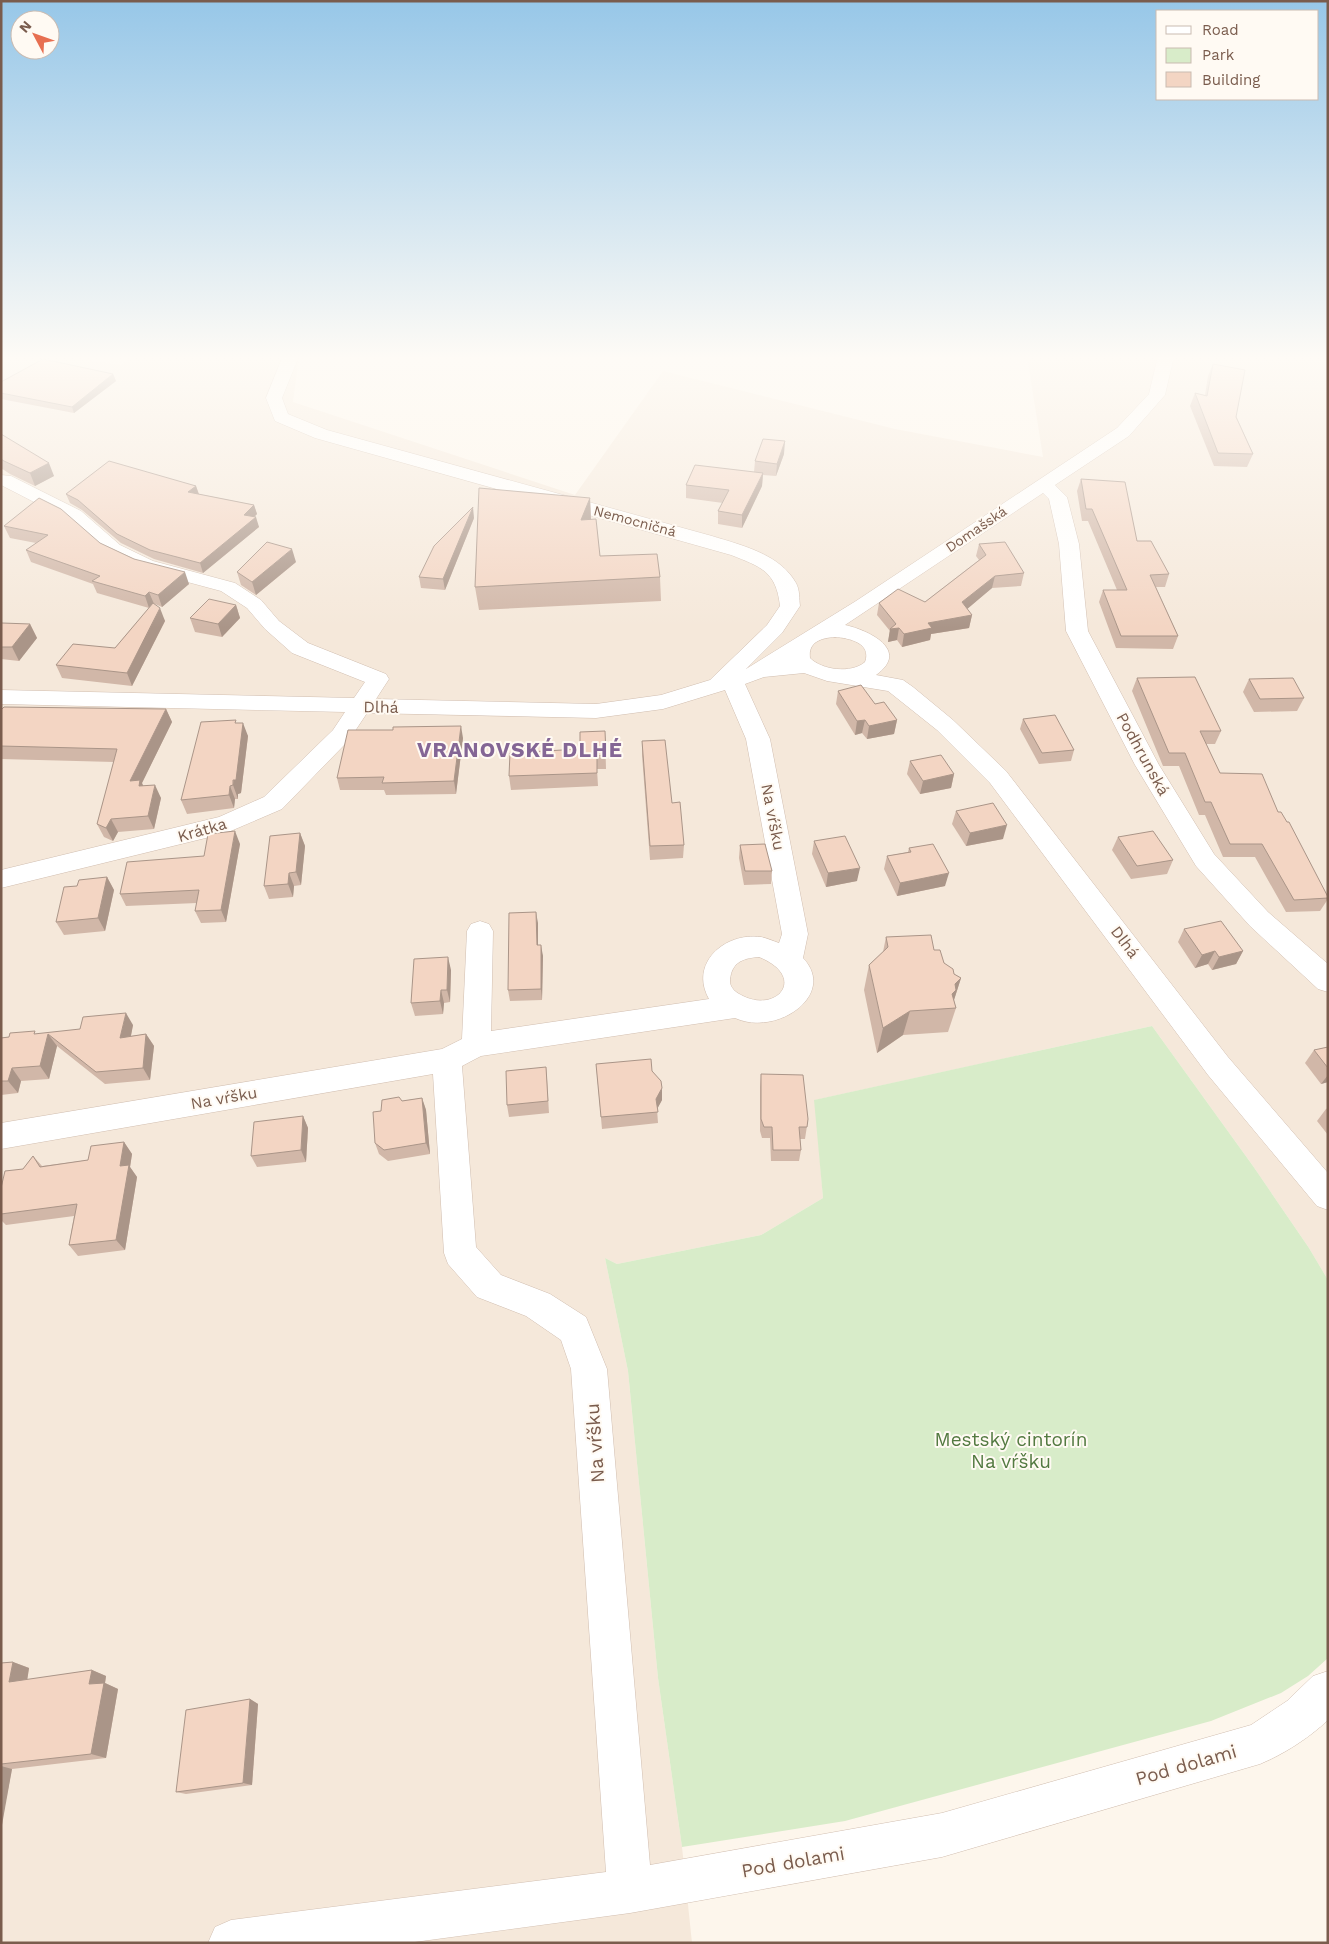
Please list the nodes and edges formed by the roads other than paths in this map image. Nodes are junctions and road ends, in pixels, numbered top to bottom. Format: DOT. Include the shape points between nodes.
graph roads {
  1 [pos="367,447"];
  2 [pos="1100,447"];
  3 [pos="5,480"];
  4 [pos="1043,484"];
  5 [pos="854,611"];
  6 [pos="856,633"];
  7 [pos="807,649"];
  8 [pos="877,652"];
  9 [pos="737,674"];
  10 [pos="845,676"];
  11 [pos="904,692"];
  12 [pos="1,697"];
  13 [pos="360,706"];
  14 [pos="1,879"];
  15 [pos="480,931"];
  16 [pos="789,959"];
  17 [pos="1328,981"];
  18 [pos="734,1007"];
  19 [pos="461,1053"];
  20 [pos="1,1136"];
  21 [pos="1328,1196"];
  22 [pos="1315,1703"];
  23 [pos="630,1891"];
  24 [pos="231,1943"];
  1 -- 9 [label="street, Nemocničná" via="705,540 767,564 786,583 790,606"];
  2 -- 4 [label="street, Domašská"];
  3 -- 13 [label="street" via="74,515 113,549 146,565 228,587 254,604 272,625 300,648 378,679"];
  4 -- 5 [label="street, Domašská"];
  4 -- 17 [label="street, Podhrunská" via="1058,497 1069,544 1077,631 1147,765 1205,860 1259,919"];
  5 -- 6 [label="street"];
  5 -- 7 [label="street, Domašská"];
  6 -- 7 [label="street" via="839,630"];
  6 -- 8 [label="street" via="870,642"];
  7 -- 9 [label="street, Domašská"];
  7 -- 10 [label="street" via="829,675"];
  8 -- 10 [label="street" via="877,661 870,668"];
  8 -- 11 [label="street"];
  9 -- 13 [label="street, Dlhá" via="663,702 596,711"];
  9 -- 16 [label="street, Na vŕšku" via="758,739 795,934"];
  10 -- 11 [label="street"];
  11 -- 21 [label="street, Dlhá" via="945,725 998,777 1218,1066"];
  12 -- 13 [label="street, Dlhá"];
  13 -- 14 [label="street, Krátka" via="341,735 273,803 226,824"];
  15 -- 19 [label="street, Na vŕšku"];
  16 -- 18 [label="street" via="795,965 800,980 796,996 789,1004 757,1013"];
  16 -- 18 [label="street" via="761,947 732,953 721,962 715,973 716,986 722,998"];
  18 -- 19 [label="street, Na vŕšku"];
  19 -- 20 [label="street, Na vŕšku"];
  19 -- 23 [label="street, Na vŕšku" via="460,1253 489,1286 538,1305 574,1330 589,1369"];
  22 -- 23 [label="street, Pod dolami" via="1260,1744 942,1835"];
  23 -- 24 [label="street, Pod dolami"];
}
